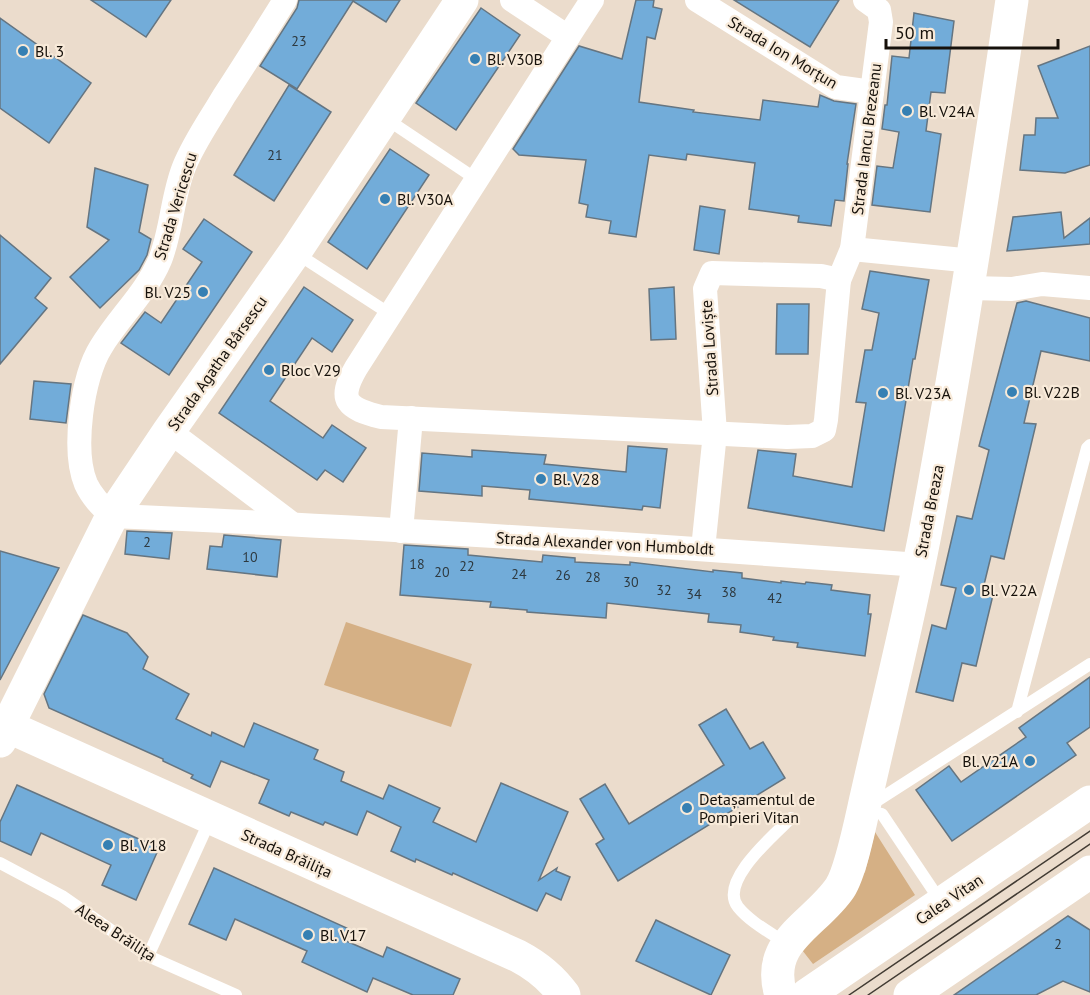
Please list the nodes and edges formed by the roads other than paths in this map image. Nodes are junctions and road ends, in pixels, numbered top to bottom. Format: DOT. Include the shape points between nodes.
graph roads {
  1 [pos="285,0"];
  2 [pos="462,0"];
  3 [pos="512,0"];
  4 [pos="592,0"];
  5 [pos="697,0"];
  6 [pos="865,0"];
  7 [pos="1012,0"];
  8 [pos="568,37"];
  9 [pos="872,92"];
  10 [pos="384,117"];
  11 [pos="476,179"];
  12 [pos="852,249"];
  13 [pos="295,252"];
  14 [pos="971,275"];
  15 [pos="839,280"];
  16 [pos="1090,288"];
  17 [pos="390,314"];
  18 [pos="411,418"];
  19 [pos="169,431"];
  20 [pos="715,433"];
  21 [pos="1090,445"];
  22 [pos="112,516"];
  23 [pos="291,524"];
  24 [pos="401,531"];
  25 [pos="703,549"];
  26 [pos="919,565"];
  27 [pos="1090,664"];
  28 [pos="1017,712"];
  29 [pos="2,730"];
  30 [pos="1090,802"];
  31 [pos="863,810"];
  32 [pos="791,818"];
  33 [pos="211,819"];
  34 [pos="0,863"];
  35 [pos="1087,879"];
  36 [pos="942,904"];
  37 [pos="787,944"];
  38 [pos="148,956"];
  39 [pos="236,995"];
  40 [pos="564,995"];
  41 [pos="781,995"];
  42 [pos="807,995"];
  43 [pos="910,995"];
  1 -- 22 [label="street, Strada Vericescu" via="193,146 176,192 160,261 99,349 91,367 81,419 81,462 95,499"];
  2 -- 10 [label="street, Strada Agatha Bârsescu"];
  3 -- 8 [label="street"];
  4 -- 8 [label="street"];
  5 -- 9 [label="street, Strada Ion Morțun" via="836,87"];
  6 -- 9 [label="street, Strada Iancu Brezeanu" via="879,10 881,22"];
  7 -- 14 [label="street, Strada Breaza"];
  8 -- 11 [label="street"];
  9 -- 12 [label="street, Strada Iancu Brezeanu"];
  10 -- 11 [label="lane"];
  10 -- 13 [label="street, Strada Agatha Bârsescu"];
  11 -- 17 [label="street"];
  12 -- 14 [label="street"];
  12 -- 15 [label="street"];
  13 -- 17 [label="lane"];
  13 -- 19 [label="street, Strada Agatha Bârsescu"];
  14 -- 16 [label="street" via="1012,289 1042,284"];
  14 -- 26 [label="street, Strada Breaza"];
  15 -- 20 [label="street" via="824,430 812,436 787,437"];
  15 -- 20 [label="street, Strada Loviște" via="821,276 712,273 705,289"];
  17 -- 18 [label="street" via="346,385 345,395 350,404 364,413"];
  18 -- 20 [label="street"];
  18 -- 24 [label="street"];
  19 -- 22 [label="street, Strada Agatha Bârsescu"];
  19 -- 23 [label="street"];
  20 -- 25 [label="street, Strada Loviște"];
  21 -- 28 [label="lane"];
  22 -- 23 [label="street, Strada Alexander von Humboldt"];
  22 -- 29 [label="street, Strada Agatha Bârsescu"];
  23 -- 24 [label="street, Strada Alexander von Humboldt"];
  24 -- 25 [label="street, Strada Alexander von Humboldt"];
  25 -- 26 [label="street, Strada Alexander von Humboldt"];
  26 -- 31 [label="street, Strada Breaza"];
  27 -- 28 [label="lane"];
  28 -- 31 [label="lane"];
  29 -- 33 [label="street, Strada Brăilița"];
  30 -- 36 [label="street, Calea Vitan"];
  31 -- 36 [label="lane" via="882,814"];
  31 -- 37 [label="street, Strada Breaza" via="841,887"];
  32 -- 37 [label="lane" via="746,864 735,882 733,896 738,906"];
  33 -- 38 [label="lane"];
  33 -- 40 [label="street, Strada Brăilița" via="518,956 549,976"];
  34 -- 38 [label="lane, Aleea Brăilița" via="62,896"];
  35 -- 43 [label="street"];
  36 -- 42 [label="street, Calea Vitan"];
  37 -- 41 [label="street, Strada Breaza" via="778,971"];
  38 -- 39 [label="lane, Aleea Brăilița"];
}
